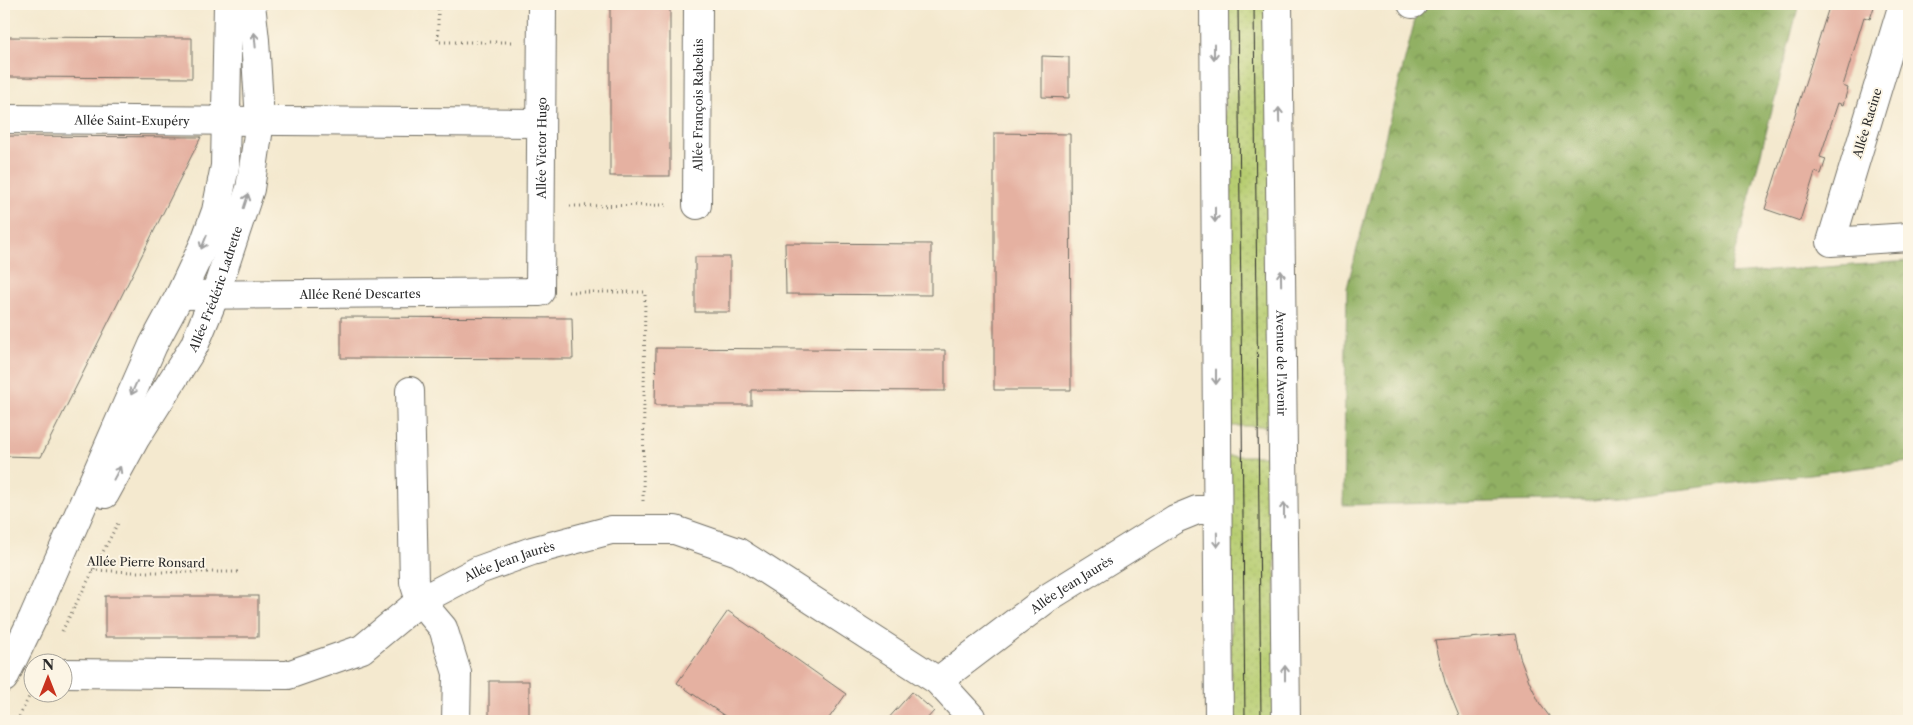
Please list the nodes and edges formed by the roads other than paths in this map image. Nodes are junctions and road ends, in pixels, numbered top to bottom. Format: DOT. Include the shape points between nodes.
graph roads {
  1 [pos="228,4"];
  2 [pos="251,4"];
  3 [pos="542,4"];
  4 [pos="698,4"];
  5 [pos="1214,4"];
  6 [pos="1278,4"];
  7 [pos="1903,4"];
  8 [pos="4,119"];
  9 [pos="260,121"];
  10 [pos="226,122"];
  11 [pos="541,123"];
  12 [pos="255,160"];
  13 [pos="697,205"];
  14 [pos="1909,237"];
  15 [pos="540,292"];
  16 [pos="180,296"];
  17 [pos="215,296"];
  18 [pos="410,391"];
  19 [pos="1216,510"];
  20 [pos="67,539"];
  21 [pos="420,601"];
  22 [pos="72,673"];
  23 [pos="14,675"];
  24 [pos="938,681"];
  25 [pos="971,716"];
  26 [pos="456,721"];
  27 [pos="1219,721"];
  28 [pos="1286,721"];
  1 -- 10 [label="street, Allée Frédéric Ladrette"];
  9 -- 2 [label="street, Allée Frédéric Ladrette, one-way"];
  3 -- 11 [label="street, Allée Victor Hugo"];
  4 -- 13 [label="street, Allée François Rabelais"];
  5 -- 19 [label="street, one-way"];
  28 -- 6 [label="street, Avenue de l'Avenir, one-way"];
  7 -- 14 [label="street, Allée Racine" via="1832,242"];
  8 -- 10 [label="street, Allée Saint-Exupéry"];
  9 -- 10 [label="street, Allée Saint-Exupéry"];
  9 -- 11 [label="street, Allée Saint-Exupéry"];
  9 -- 12 [label="street, Allée Frédéric Ladrette"];
  10 -- 12 [label="street"];
  10 -- 16 [label="street, Allée Frédéric Ladrette, one-way" via="225,166 216,211"];
  11 -- 15 [label="street, Allée Victor Hugo"];
  17 -- 12 [label="street, Allée Frédéric Ladrette, one-way" via="250,189"];
  15 -- 17 [label="street, Allée René Descartes"];
  16 -- 17 [label="street, Allée René Descartes"];
  16 -- 20 [label="street, Allée Frédéric Ladrette, one-way" via="153,345"];
  20 -- 17 [label="street, Allée Frédéric Ladrette, one-way" via="100,502 135,439 194,346"];
  18 -- 21 [label="street" via="414,582"];
  19 -- 24 [label="street, Allée Jean Jaurès" via="1197,510 1175,519 1050,597"];
  19 -- 27 [label="street, one-way"];
  20 -- 23 [label="street, Allée Frédéric Ladrette"];
  21 -- 22 [label="street, Allée Jean Jaurès" via="362,649 288,675"];
  21 -- 24 [label="street, Allée Jean Jaurès" via="479,570 532,551 611,530 675,530 738,552"];
  21 -- 26 [label="street" via="443,628 457,673"];
  24 -- 25 [label="street, Allée Jean Jaurès"];
}
